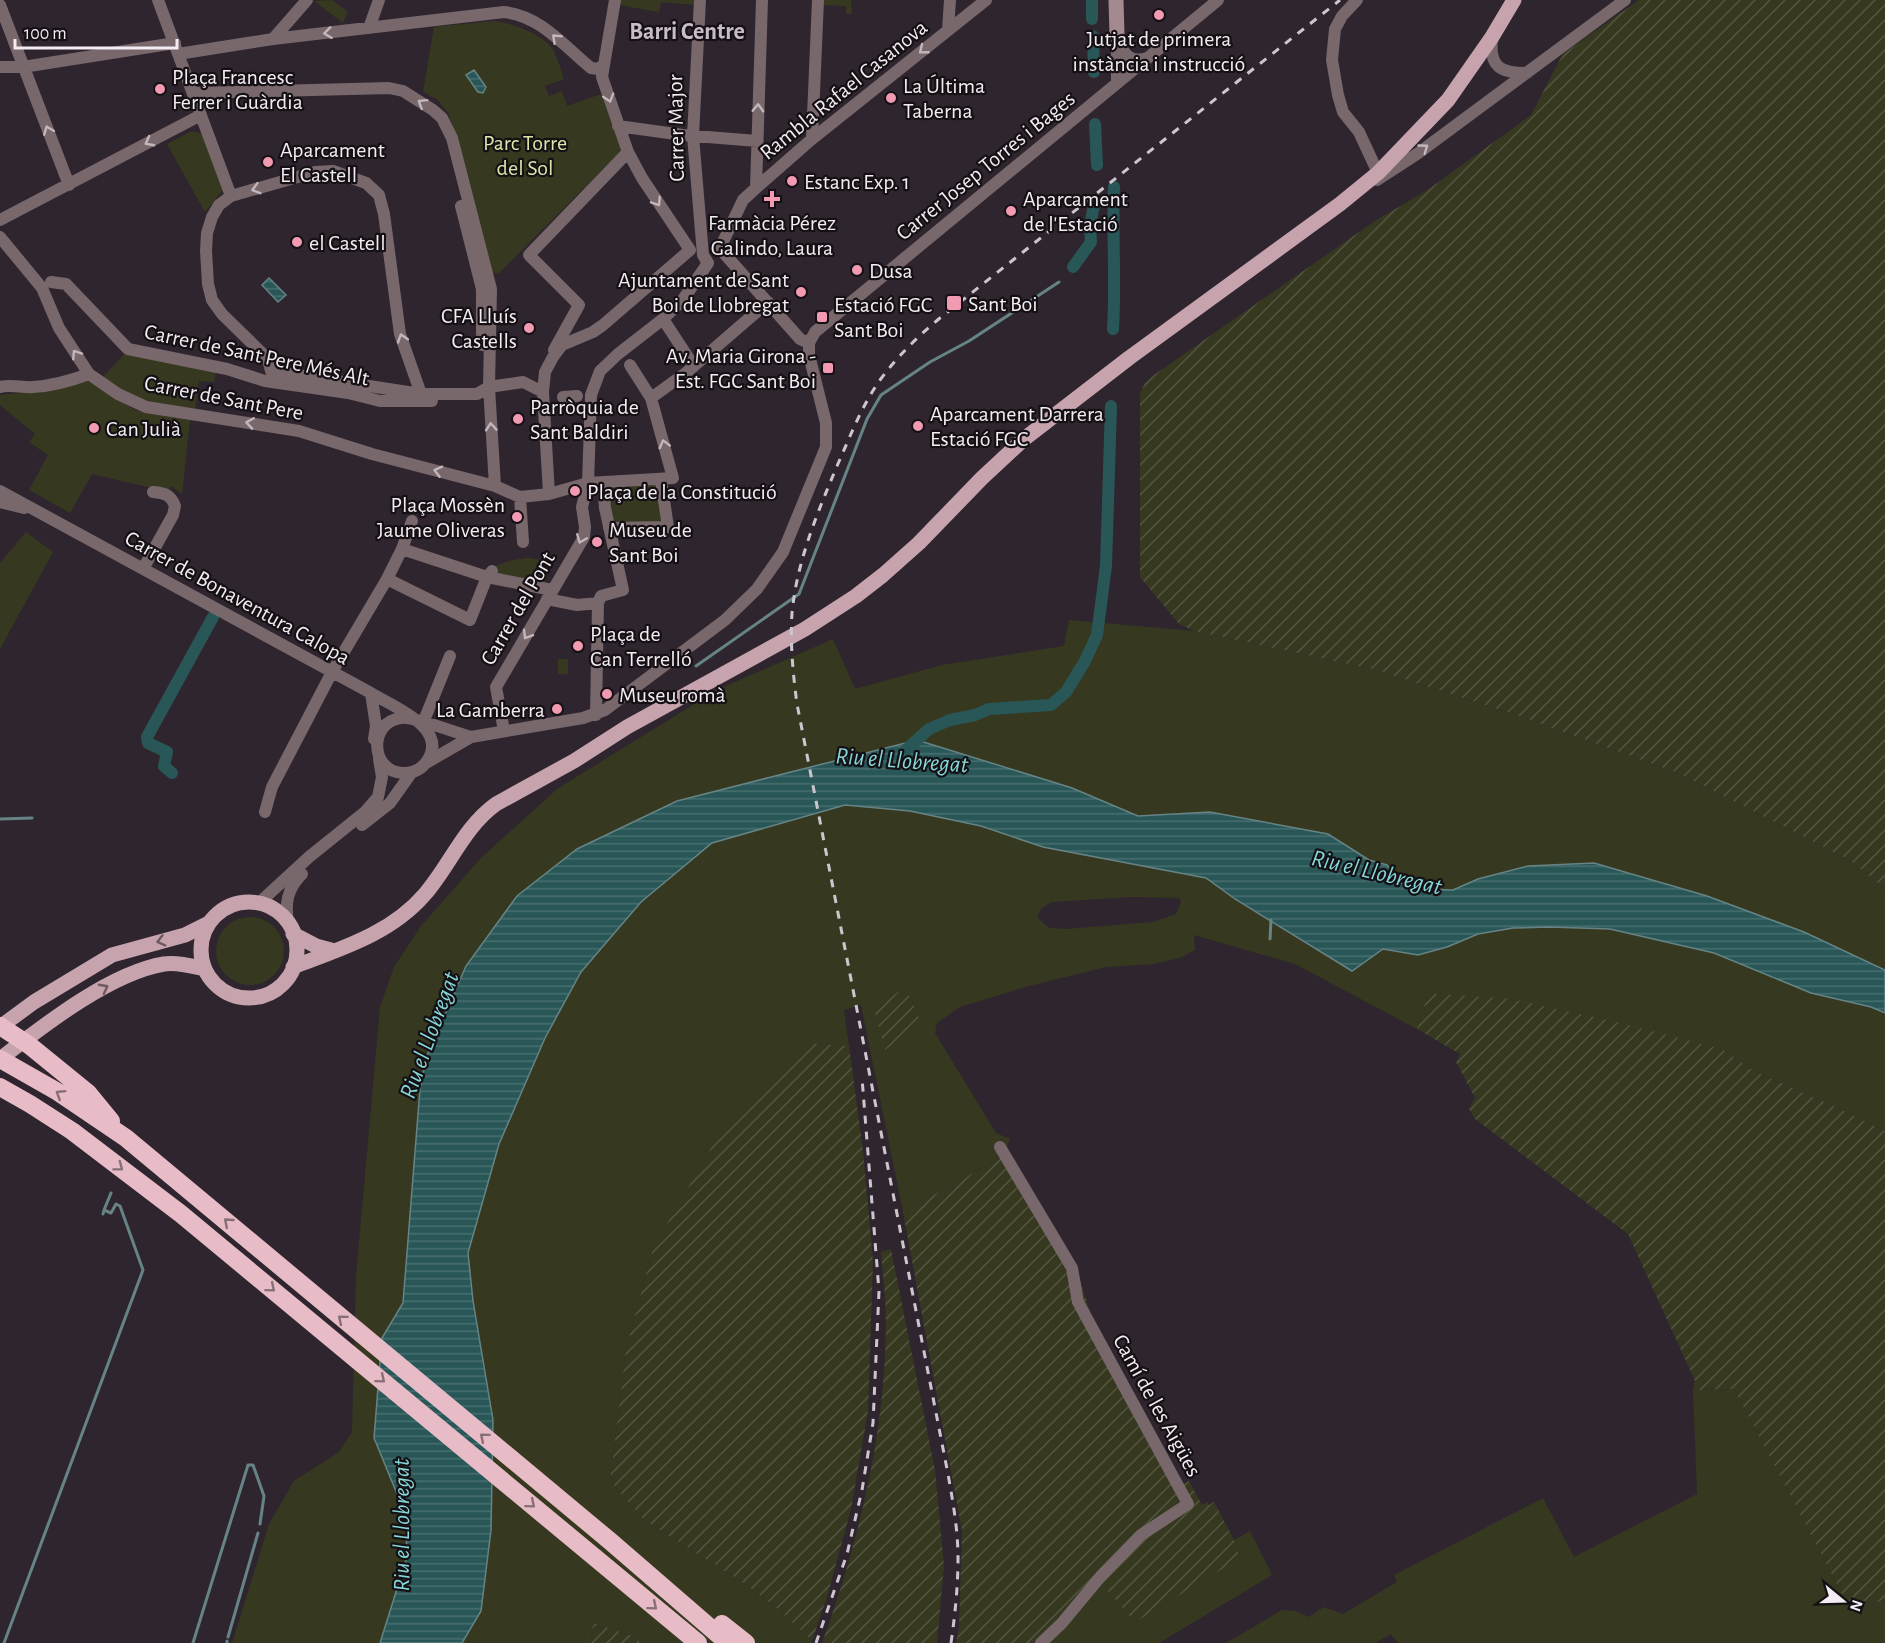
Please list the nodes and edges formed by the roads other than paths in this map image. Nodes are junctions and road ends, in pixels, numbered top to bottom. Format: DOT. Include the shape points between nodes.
graph roads {
  1 [pos="158,0"];
  2 [pos="300,0"];
  3 [pos="307,0"];
  4 [pos="379,0"];
  5 [pos="494,0"];
  6 [pos="615,0"];
  7 [pos="699,0"];
  8 [pos="762,0"];
  9 [pos="818,0"];
  10 [pos="950,0"];
  11 [pos="986,0"];
  12 [pos="1116,0"];
  13 [pos="1218,0"];
  14 [pos="1357,0"];
  15 [pos="1514,0"];
  16 [pos="1625,0"];
  17 [pos="0,5"];
  18 [pos="492,14"];
  19 [pos="282,28"];
  20 [pos="369,28"];
  21 [pos="948,30"];
  22 [pos="1117,34"];
  23 [pos="1492,37"];
  24 [pos="273,39"];
  25 [pos="177,48"];
  26 [pos="1147,58"];
  27 [pos="603,66"];
  28 [pos="0,67"];
  29 [pos="23,67"];
  30 [pos="1527,73"];
  31 [pos="1117,83"];
  32 [pos="193,93"];
  33 [pos="201,115"];
  34 [pos="618,126"];
  35 [pos="693,136"];
  36 [pos="812,139"];
  37 [pos="756,141"];
  38 [pos="628,152"];
  39 [pos="1378,173"];
  40 [pos="69,185"];
  41 [pos="756,188"];
  42 [pos="231,196"];
  43 [pos="1340,204"];
  44 [pos="0,220"];
  45 [pos="0,237"];
  46 [pos="690,250"];
  47 [pos="0,251"];
  48 [pos="722,251"];
  49 [pos="13,254"];
  50 [pos="703,255"];
  51 [pos="51,282"];
  52 [pos="768,302"];
  53 [pos="663,319"];
  54 [pos="809,343"];
  55 [pos="553,357"];
  56 [pos="630,365"];
  57 [pos="693,365"];
  58 [pos="89,374"];
  59 [pos="1,383"];
  60 [pos="489,387"];
  61 [pos="545,393"];
  62 [pos="421,394"];
  63 [pos="477,394"];
  64 [pos="577,396"];
  65 [pos="562,397"];
  66 [pos="651,398"];
  67 [pos="588,479"];
  68 [pos="661,480"];
  69 [pos="604,483"];
  70 [pos="495,486"];
  71 [pos="153,492"];
  72 [pos="547,494"];
  73 [pos="520,497"];
  74 [pos="1,498"];
  75 [pos="412,521"];
  76 [pos="609,528"];
  77 [pos="523,542"];
  78 [pos="402,549"];
  79 [pos="144,569"];
  80 [pos="489,574"];
  81 [pos="387,579"];
  82 [pos="550,594"];
  83 [pos="598,603"];
  84 [pos="450,656"];
  85 [pos="332,672"];
  86 [pos="371,693"];
  87 [pos="596,715"];
  88 [pos="419,721"];
  89 [pos="504,731"];
  90 [pos="471,737"];
  91 [pos="377,750"];
  92 [pos="426,763"];
  93 [pos="412,772"];
  94 [pos="265,812"];
  95 [pos="259,903"];
  96 [pos="209,924"];
  97 [pos="291,929"];
  98 [pos="335,951"];
  99 [pos="293,967"];
  100 [pos="205,969"];
  101 [pos="0,1027"];
  102 [pos="2,1060"];
  103 [pos="0,1087"];
  104 [pos="0,1095"];
  105 [pos="72,1131"];
  106 [pos="126,1138"];
  107 [pos="1000,1147"];
  108 [pos="610,1541"];
  109 [pos="698,1643"];
  110 [pos="728,1643"];
  111 [pos="746,1643"];
  112 [pos="1041,1643"];
  1 -- 25 [label="street"];
  2 -- 19 [label="street"];
  3 -- 19 [label="street"];
  4 -- 20 [label="street"];
  5 -- 18 [label="street"];
  6 -- 27 [label="street"];
  7 -- 35 [label="street, Carrer Major"];
  37 -- 8 [label="street, one-way"];
  9 -- 36 [label="street"];
  10 -- 21 [label="street"];
  11 -- 21 [label="street, Rambla Rafael Casanova"];
  12 -- 22 [label="street"];
  13 -- 26 [label="street, Carrer Josep Torres i Bages"];
  14 -- 39 [label="street" via="1335,29 1332,60 1343,112 1359,132"];
  15 -- 23 [label="main road"];
  16 -- 30 [label="street"];
  17 -- 29 [label="street"];
  18 -- 20 [label="street"];
  27 -- 18 [label="street, one-way" via="591,68 543,25 515,13"];
  19 -- 24 [label="street"];
  20 -- 24 [label="street, one-way"];
  21 -- 36 [label="street, Rambla Rafael Casanova, one-way"];
  22 -- 26 [label="street" via="1122,51 1129,57 1138,61"];
  22 -- 31 [label="street"];
  23 -- 30 [label="street" via="1491,53 1499,68"];
  23 -- 39 [label="main road" via="1448,100"];
  24 -- 25 [label="street"];
  25 -- 29 [label="street" via="118,51"];
  25 -- 32 [label="street"];
  26 -- 31 [label="street, Carrer Josep Torres i Bages"];
  27 -- 34 [label="street, one-way" via="602,77"];
  28 -- 29 [label="street"];
  40 -- 29 [label="street, one-way"];
  43 -- 30 [label="street, one-way" via="1417,154"];
  31 -- 54 [label="street, Carrer Josep Torres i Bages" via="815,332"];
  32 -- 33 [label="street"];
  60 -- 32 [label="street, one-way" via="491,289 452,138 442,118 403,91 389,88"];
  33 -- 40 [label="street, one-way"];
  33 -- 42 [label="street"];
  34 -- 35 [label="street"];
  34 -- 38 [label="street"];
  35 -- 37 [label="street"];
  35 -- 50 [label="street, Carrer Major"];
  36 -- 41 [label="street, Rambla Rafael Casanova"];
  37 -- 41 [label="street"];
  38 -- 46 [label="street, one-way"];
  38 -- 55 [label="street" via="529,255 579,305"];
  39 -- 43 [label="main road"];
  40 -- 44 [label="street"];
  41 -- 48 [label="street, Rambla Rafael Casanova" via="743,200"];
  42 -- 62 [label="street" via="219,205 207,232 208,284 212,300 222,314 268,358 271,371"];
  62 -- 42 [label="street, one-way" via="399,334 379,195 366,183 333,171 315,172"];
  43 -- 98 [label="main road" via="1024,439 903,558 856,596 496,804 469,830 435,882 411,909 390,926"];
  45 -- 49 [label="street, Carrer de Sant Pere"];
  46 -- 50 [label="street"];
  46 -- 55 [label="street" via="603,325 562,345"];
  47 -- 49 [label="street"];
  48 -- 50 [label="street"];
  48 -- 52 [label="street"];
  58 -- 49 [label="street, Carrer de Sant Pere, one-way" via="58,328 42,288"];
  50 -- 53 [label="street, Carrer Major" via="708,263 693,287"];
  51 -- 63 [label="street, Carrer de Sant Pere Més Alt" via="66,284 128,349 227,369 265,381 380,401 473,401"];
  52 -- 54 [label="street" via="800,339"];
  52 -- 57 [label="street"];
  53 -- 57 [label="street"];
  53 -- 67 [label="street" via="600,371 591,395"];
  54 -- 87 [label="street" via="827,439 783,552 762,582 725,620"];
  55 -- 61 [label="street" via="545,372"];
  56 -- 66 [label="street"];
  57 -- 66 [label="street"];
  58 -- 59 [label="street" via="56,386 29,388"];
  70 -- 58 [label="street, Carrer de Sant Pere, one-way" via="299,431 146,407"];
  60 -- 61 [label="street" via="523,382"];
  60 -- 63 [label="street"];
  70 -- 60 [label="street, one-way"];
  61 -- 72 [label="street"];
  62 -- 63 [label="street"];
  64 -- 65 [label="street"];
  68 -- 66 [label="street, one-way" via="674,478"];
  67 -- 69 [label="street"];
  67 -- 72 [label="street"];
  67 -- 82 [label="street, Carrer del Pont, one-way" via="582,509 584,537"];
  68 -- 69 [label="street"];
  68 -- 76 [label="street" via="668,527"];
  69 -- 76 [label="street"];
  70 -- 73 [label="street"];
  71 -- 79 [label="street" via="177,499"];
  72 -- 73 [label="street"];
  73 -- 77 [label="street"];
  74 -- 79 [label="street, Carrer de Bonaventura Calopa" via="40,513"];
  75 -- 78 [label="street"];
  76 -- 83 [label="street" via="623,590 601,596"];
  78 -- 80 [label="street"];
  78 -- 81 [label="street"];
  79 -- 85 [label="street, Carrer de Bonaventura Calopa"];
  80 -- 81 [label="street" via="470,620"];
  80 -- 82 [label="street"];
  81 -- 85 [label="street"];
  82 -- 83 [label="street" via="577,605"];
  82 -- 89 [label="street, Carrer del Pont, one-way" via="496,687"];
  83 -- 87 [label="street"];
  84 -- 88 [label="street"];
  85 -- 86 [label="street, Carrer de Bonaventura Calopa"];
  85 -- 94 [label="street" via="272,787"];
  86 -- 88 [label="street, Carrer de Bonaventura Calopa"];
  86 -- 91 [label="street"];
  87 -- 89 [label="street"];
  88 -- 90 [label="street"];
  88 -- 91 [label="street" via="401,718 387,723 379,735"];
  88 -- 92 [label="street, Carrer de Bonaventura Calopa" via="431,737"];
  89 -- 90 [label="street"];
  90 -- 92 [label="street"];
  91 -- 93 [label="street" via="390,769"];
  91 -- 95 [label="street" via="382,777 378,797"];
  92 -- 93 [label="street"];
  93 -- 97 [label="street" via="390,803 318,858 295,881 287,896"];
  95 -- 96 [label="main road" via="231,906"];
  95 -- 97 [label="main road" via="273,909"];
  96 -- 100 [label="main road" via="201,949"];
  96 -- 101 [label="main road, one-way" via="185,935 112,955"];
  97 -- 98 [label="main road" via="316,946"];
  97 -- 99 [label="main road" via="296,950"];
  98 -- 99 [label="main road"];
  99 -- 100 [label="main road" via="276,989 248,998 221,989"];
  102 -- 100 [label="main road, one-way" via="54,1018 130,974 165,963"];
  101 -- 106 [label="highway, bridge" via="88,1093"];
  106 -- 102 [label="highway, one-way"];
  103 -- 105 [label="highway"];
  104 -- 105 [label="highway"];
  105 -- 109 [label="highway, one-way" via="181,1214"];
  108 -- 106 [label="highway, one-way"];
  107 -- 112 [label="street, Camí de les Aigües" via="1072,1268 1078,1302 1188,1504 1141,1535"];
  108 -- 110 [label="highway"];
  108 -- 111 [label="highway" via="638,1558"];
}
